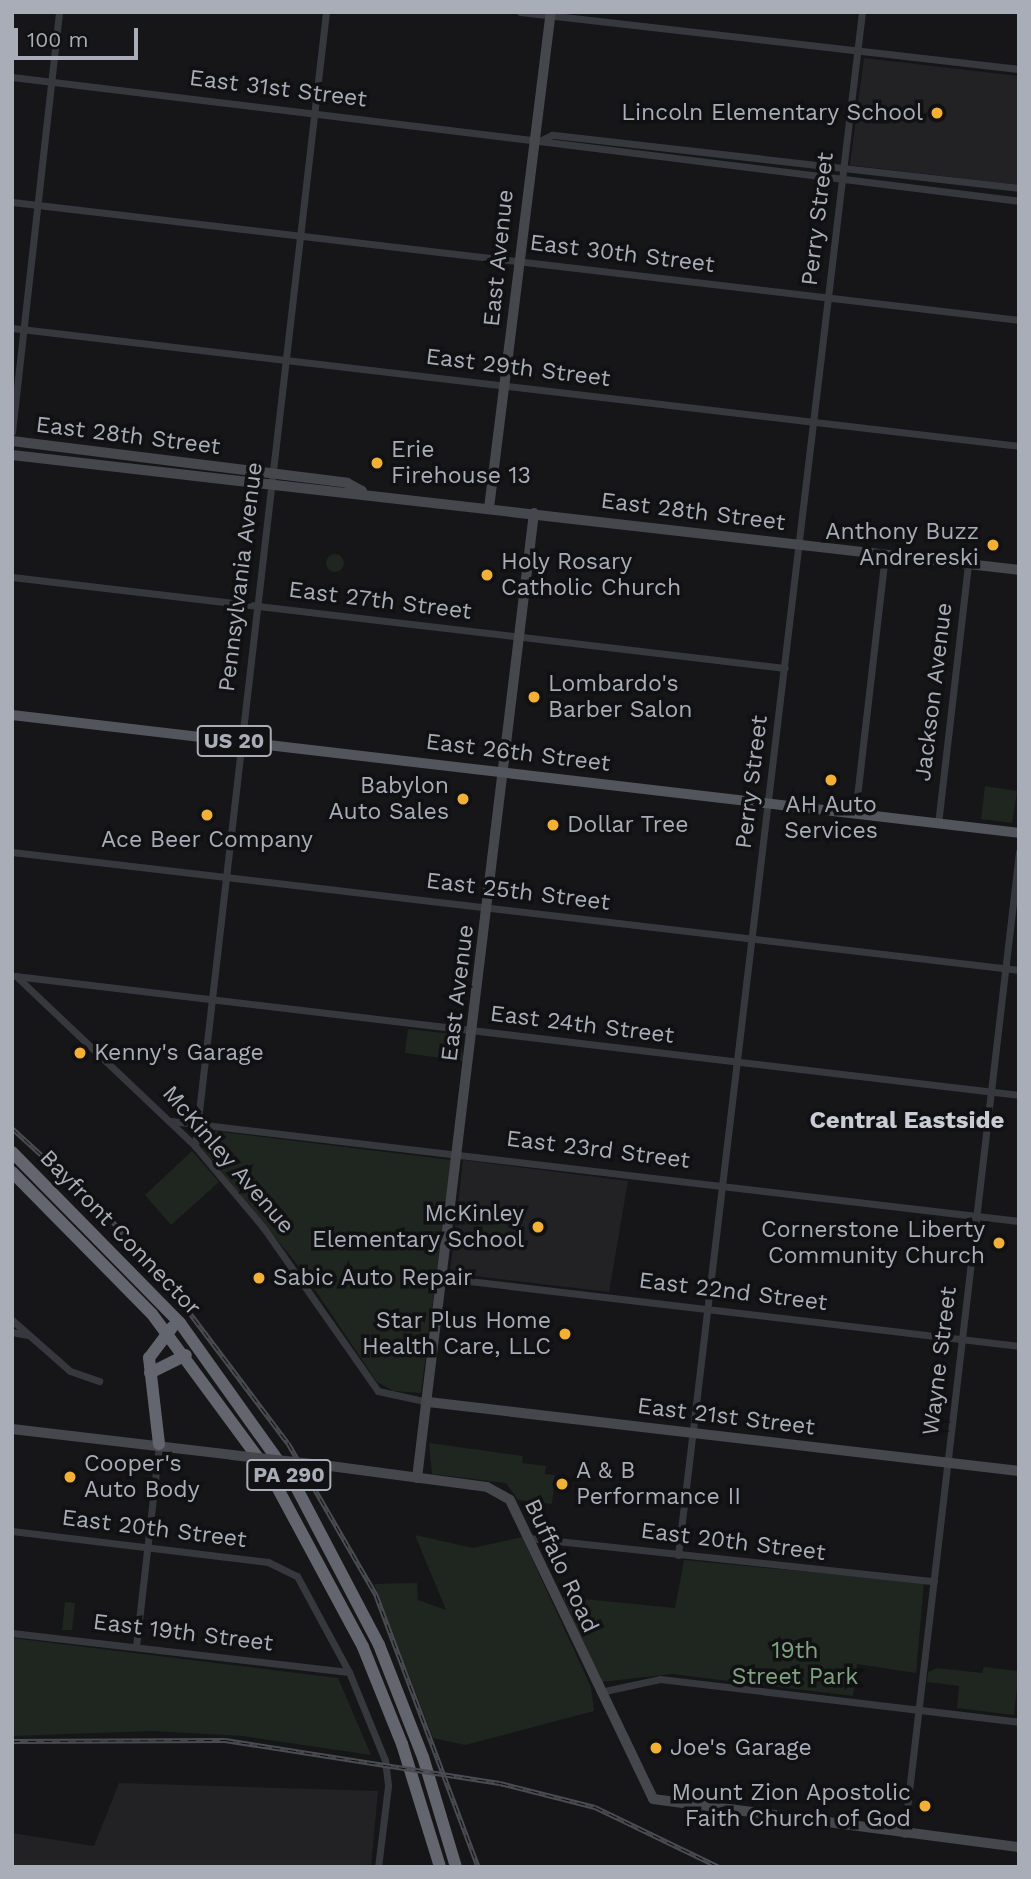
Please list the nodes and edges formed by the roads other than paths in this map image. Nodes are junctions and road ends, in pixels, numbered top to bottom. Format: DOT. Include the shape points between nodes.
graph roads {
  1 [pos="59,12"];
  2 [pos="326,12"];
  3 [pos="520,12"];
  4 [pos="862,12"];
  5 [pos="551,14"];
  6 [pos="857,52"];
  7 [pos="1019,69"];
  8 [pos="12,77"];
  9 [pos="51,82"];
  10 [pos="315,113"];
  11 [pos="535,140"];
  12 [pos="844,169"];
  13 [pos="842,180"];
  14 [pos="1019,188"];
  15 [pos="1019,201"];
  16 [pos="12,202"];
  17 [pos="37,205"];
  18 [pos="299,236"];
  19 [pos="519,261"];
  20 [pos="828,298"];
  21 [pos="1019,320"];
  22 [pos="12,328"];
  23 [pos="23,329"];
  24 [pos="285,360"];
  25 [pos="504,385"];
  26 [pos="814,422"];
  27 [pos="12,432"];
  28 [pos="12,441"];
  29 [pos="1019,446"];
  30 [pos="12,455"];
  31 [pos="272,473"];
  32 [pos="271,486"];
  33 [pos="362,491"];
  34 [pos="489,508"];
  35 [pos="534,513"];
  36 [pos="799,544"];
  37 [pos="885,554"];
  38 [pos="968,564"];
  39 [pos="1019,570"];
  40 [pos="12,577"];
  41 [pos="257,606"];
  42 [pos="520,637"];
  43 [pos="785,668"];
  44 [pos="12,715"];
  45 [pos="241,742"];
  46 [pos="503,773"];
  47 [pos="769,804"];
  48 [pos="855,814"];
  49 [pos="938,824"];
  50 [pos="1019,833"];
  51 [pos="12,852"];
  52 [pos="1019,852"];
  53 [pos="225,877"];
  54 [pos="487,908"];
  55 [pos="753,939"];
  56 [pos="1005,968"];
  57 [pos="1019,970"];
  58 [pos="14,975"];
  59 [pos="211,1001"];
  60 [pos="472,1031"];
  61 [pos="738,1062"];
  62 [pos="990,1092"];
  63 [pos="1019,1095"];
  64 [pos="172,1121"];
  65 [pos="197,1124"];
  66 [pos="195,1146"];
  67 [pos="12,1152"];
  68 [pos="458,1153"];
  69 [pos="12,1172"];
  70 [pos="723,1185"];
  71 [pos="976,1216"];
  72 [pos="1019,1221"];
  73 [pos="443,1278"];
  74 [pos="709,1308"];
  75 [pos="12,1320"];
  76 [pos="178,1321"];
  77 [pos="12,1332"];
  78 [pos="167,1332"];
  79 [pos="28,1335"];
  80 [pos="962,1339"];
  81 [pos="1019,1346"];
  82 [pos="186,1355"];
  83 [pos="150,1373"];
  84 [pos="99,1381"];
  85 [pos="428,1402"];
  86 [pos="12,1429"];
  87 [pos="694,1433"];
  88 [pos="159,1444"];
  89 [pos="947,1463"];
  90 [pos="1019,1471"];
  91 [pos="418,1478"];
  92 [pos="12,1531"];
  93 [pos="529,1538"];
  94 [pos="148,1546"];
  95 [pos="678,1555"];
  96 [pos="934,1581"];
  97 [pos="12,1633"];
  98 [pos="136,1647"];
  99 [pos="349,1672"];
  100 [pos="599,1692"];
  101 [pos="918,1710"];
  102 [pos="1019,1722"];
  103 [pos="904,1834"];
  104 [pos="1019,1847"];
  105 [pos="378,1867"];
  106 [pos="440,1867"];
  107 [pos="456,1867"];
  1 -- 9 [label="street"];
  2 -- 10 [label="street, Pennsylvania Avenue"];
  3 -- 5 [label="street"];
  4 -- 6 [label="street, Perry Street"];
  5 -- 6 [label="street"];
  5 -- 11 [label="street, East Avenue"];
  6 -- 7 [label="street"];
  6 -- 12 [label="street, Perry Street"];
  8 -- 9 [label="street, East 31st Street"];
  9 -- 10 [label="street, East 31st Street"];
  9 -- 17 [label="street"];
  10 -- 11 [label="street, East 31st Street"];
  10 -- 18 [label="street, Pennsylvania Avenue"];
  11 -- 12 [label="street, East 31st Street" via="552,135"];
  11 -- 13 [label="street, East 31st Street"];
  11 -- 19 [label="street, East Avenue"];
  12 -- 13 [label="street, Perry Street"];
  12 -- 14 [label="street, East 31st Street"];
  13 -- 15 [label="street, East 31st Street"];
  13 -- 20 [label="street, Perry Street"];
  16 -- 17 [label="street, East 30th Street"];
  17 -- 18 [label="street, East 30th Street"];
  17 -- 23 [label="street"];
  18 -- 19 [label="street, East 30th Street"];
  18 -- 24 [label="street, Pennsylvania Avenue"];
  19 -- 20 [label="street, East 30th Street"];
  19 -- 25 [label="street, East Avenue"];
  20 -- 21 [label="street, East 30th Street"];
  20 -- 26 [label="street, Perry Street"];
  22 -- 23 [label="street, East 29th Street"];
  23 -- 24 [label="street, East 29th Street"];
  23 -- 27 [label="street"];
  24 -- 25 [label="street, East 29th Street"];
  24 -- 31 [label="street, Pennsylvania Avenue"];
  25 -- 26 [label="street, East 29th Street"];
  25 -- 34 [label="street, East Avenue"];
  26 -- 29 [label="street, East 29th Street"];
  26 -- 36 [label="street, Perry Street"];
  28 -- 31 [label="street, East 28th Street"];
  30 -- 32 [label="street, East 28th Street"];
  31 -- 32 [label="street, Pennsylvania Avenue"];
  31 -- 33 [label="street, East 28th Street" via="346,483"];
  32 -- 33 [label="street, East 28th Street" via="342,496"];
  32 -- 41 [label="street, Pennsylvania Avenue"];
  33 -- 34 [label="street, East 28th Street"];
  34 -- 35 [label="street, East 28th Street"];
  35 -- 36 [label="street, East 28th Street"];
  35 -- 42 [label="street, East Avenue"];
  36 -- 37 [label="street, East 28th Street"];
  36 -- 43 [label="street, Perry Street"];
  37 -- 38 [label="street, East 28th Street"];
  37 -- 48 [label="street"];
  38 -- 39 [label="street, East 28th Street"];
  38 -- 49 [label="street, Jackson Avenue"];
  40 -- 41 [label="street, East 27th Street"];
  41 -- 42 [label="street, East 27th Street"];
  41 -- 45 [label="street, Pennsylvania Avenue"];
  42 -- 43 [label="street, East 27th Street"];
  42 -- 46 [label="street, East Avenue"];
  43 -- 47 [label="street, Perry Street"];
  44 -- 45 [label="main road, East 26th Street / US 20"];
  45 -- 46 [label="main road, East 26th Street / US 20"];
  45 -- 53 [label="street, Pennsylvania Avenue"];
  46 -- 47 [label="main road, East 26th Street / US 20"];
  46 -- 54 [label="street, East Avenue"];
  47 -- 48 [label="main road, East 26th Street / US 20"];
  47 -- 55 [label="street, Perry Street"];
  48 -- 49 [label="main road, East 26th Street / US 20"];
  49 -- 50 [label="main road, East 26th Street / US 20"];
  51 -- 53 [label="street, East 25th Street"];
  52 -- 56 [label="street, Wayne Street"];
  53 -- 54 [label="street, East 25th Street"];
  53 -- 59 [label="street, Pennsylvania Avenue"];
  54 -- 55 [label="street, East 25th Street"];
  54 -- 60 [label="street, East Avenue"];
  55 -- 56 [label="street, East 25th Street"];
  55 -- 61 [label="street, Perry Street"];
  56 -- 57 [label="street, East 25th Street"];
  56 -- 62 [label="street, Wayne Street"];
  58 -- 59 [label="street, East 24th Street"];
  58 -- 64 [label="street, McKinley Avenue"];
  59 -- 60 [label="street, East 24th Street"];
  59 -- 65 [label="street, Pennsylvania Avenue"];
  60 -- 61 [label="street, East 24th Street"];
  60 -- 68 [label="street, East Avenue"];
  61 -- 62 [label="street, East 24th Street"];
  61 -- 70 [label="street, Perry Street"];
  62 -- 63 [label="street, East 24th Street"];
  62 -- 71 [label="street, Wayne Street"];
  64 -- 65 [label="street, East 23rd Street"];
  64 -- 66 [label="street, McKinley Avenue"];
  65 -- 66 [label="street, Pennsylvania Avenue"];
  65 -- 68 [label="street, East 23rd Street"];
  66 -- 85 [label="street, McKinley Avenue" via="270,1235 376,1388"];
  67 -- 76 [label="highway, Bayfront Connector / PA 290"];
  68 -- 70 [label="street, East 23rd Street"];
  68 -- 73 [label="street, East Avenue"];
  69 -- 78 [label="highway, Bayfront Connector / PA 290"];
  70 -- 71 [label="street, East 23rd Street"];
  70 -- 74 [label="street, Perry Street"];
  71 -- 72 [label="street, East 23rd Street"];
  71 -- 80 [label="street, Wayne Street"];
  73 -- 74 [label="street, East 22nd Street"];
  73 -- 85 [label="street, East Avenue"];
  74 -- 80 [label="street, East 22nd Street"];
  74 -- 87 [label="street, Perry Street"];
  75 -- 79 [label="street"];
  76 -- 78 [label="highway"];
  76 -- 107 [label="highway, Bayfront Connector / PA 290" via="270,1446 353,1589 419,1745"];
  77 -- 79 [label="street"];
  78 -- 82 [label="highway, Bayfront Connector / PA 290"];
  78 -- 83 [label="highway" via="151,1350"];
  79 -- 84 [label="street" via="70,1371"];
  80 -- 81 [label="street, East 22nd Street"];
  80 -- 89 [label="street, Wayne Street"];
  82 -- 83 [label="highway"];
  82 -- 106 [label="highway, Bayfront Connector / PA 290" via="270,1474 344,1605 402,1744"];
  83 -- 88 [label="highway"];
  85 -- 87 [label="street, East 21st Street"];
  85 -- 91 [label="street, East Avenue"];
  86 -- 88 [label="street, Buffalo Road"];
  87 -- 89 [label="street, East 21st Street"];
  87 -- 95 [label="street, Perry Street"];
  88 -- 91 [label="street, Buffalo Road, bridge"];
  88 -- 94 [label="street"];
  89 -- 90 [label="street, East 21st Street"];
  89 -- 96 [label="street, Wayne Street"];
  91 -- 93 [label="street, Buffalo Road" via="499,1491"];
  92 -- 94 [label="street, East 20th Street"];
  93 -- 95 [label="street, East 20th Street"];
  93 -- 100 [label="street, Buffalo Road"];
  94 -- 98 [label="street"];
  94 -- 99 [label="street, East 20th Street" via="268,1562 289,1570 310,1592"];
  95 -- 96 [label="street, East 20th Street"];
  96 -- 101 [label="street, Wayne Street"];
  97 -- 98 [label="street, East 19th Street"];
  98 -- 99 [label="street, East 19th Street"];
  99 -- 105 [label="street" via="382,1751 388,1786"];
  100 -- 101 [label="street" via="660,1679"];
  100 -- 103 [label="street, Buffalo Road" via="653,1799"];
  101 -- 102 [label="street"];
  101 -- 103 [label="street, Wayne Street"];
  103 -- 104 [label="street"];
}
